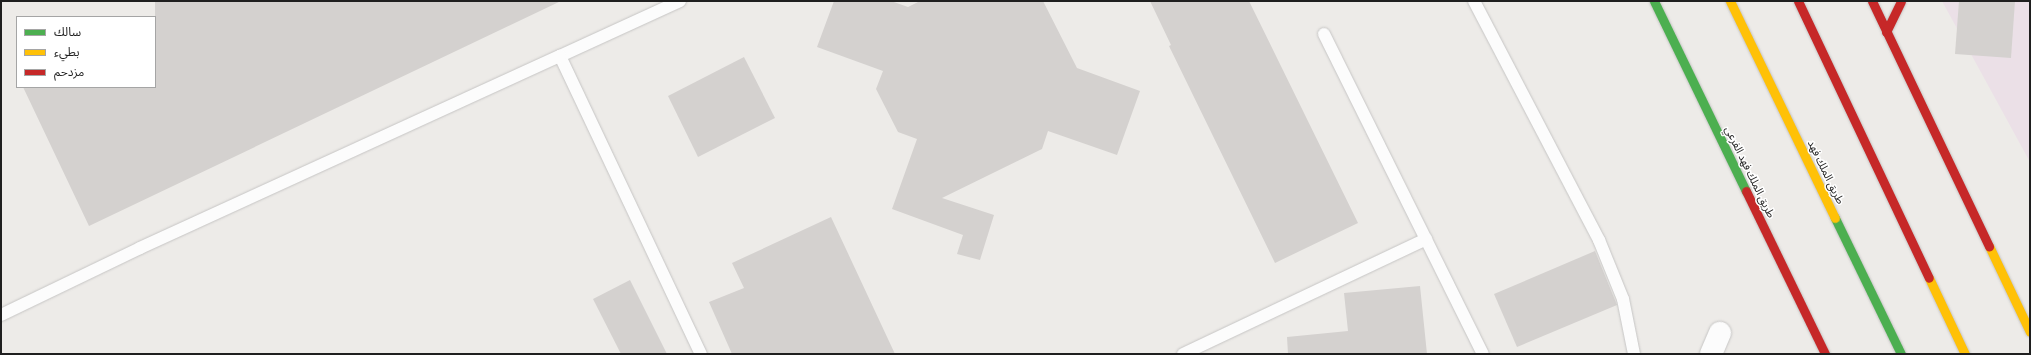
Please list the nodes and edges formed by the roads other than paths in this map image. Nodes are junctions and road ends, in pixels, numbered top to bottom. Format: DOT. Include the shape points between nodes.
graph roads {
  1 [pos="680,1"];
  2 [pos="1474,1"];
  3 [pos="1654,1"];
  4 [pos="1730,1"];
  5 [pos="1798,1"];
  6 [pos="1872,1"];
  7 [pos="1901,1"];
  8 [pos="1886,32"];
  9 [pos="1324,34"];
  10 [pos="560,56"];
  11 [pos="1426,239"];
  12 [pos="1,315"];
  13 [pos="2030,332"];
  14 [pos="1720,333"];
  15 [pos="701,354"];
  16 [pos="1183,354"];
  17 [pos="1483,354"];
  18 [pos="1634,354"];
  19 [pos="1711,354"];
  20 [pos="1825,354"];
  21 [pos="1901,354"];
  22 [pos="1964,354"];
  1 -- 10 [label="lane"];
  2 -- 18 [label="lane" via="1599,240 1623,299"];
  3 -- 20 [label="main road, طريق الملك فهد الفرعي"];
  4 -- 21 [label="main road, طريق الملك فهد"];
  5 -- 22 [label="main road"];
  6 -- 8 [label="main road"];
  7 -- 8 [label="main road"];
  8 -- 13 [label="main road"];
  9 -- 11 [label="lane"];
  10 -- 12 [label="lane" via="140,248"];
  10 -- 15 [label="lane"];
  11 -- 16 [label="lane"];
  11 -- 17 [label="lane"];
  14 -- 19 [label="street"];
}
